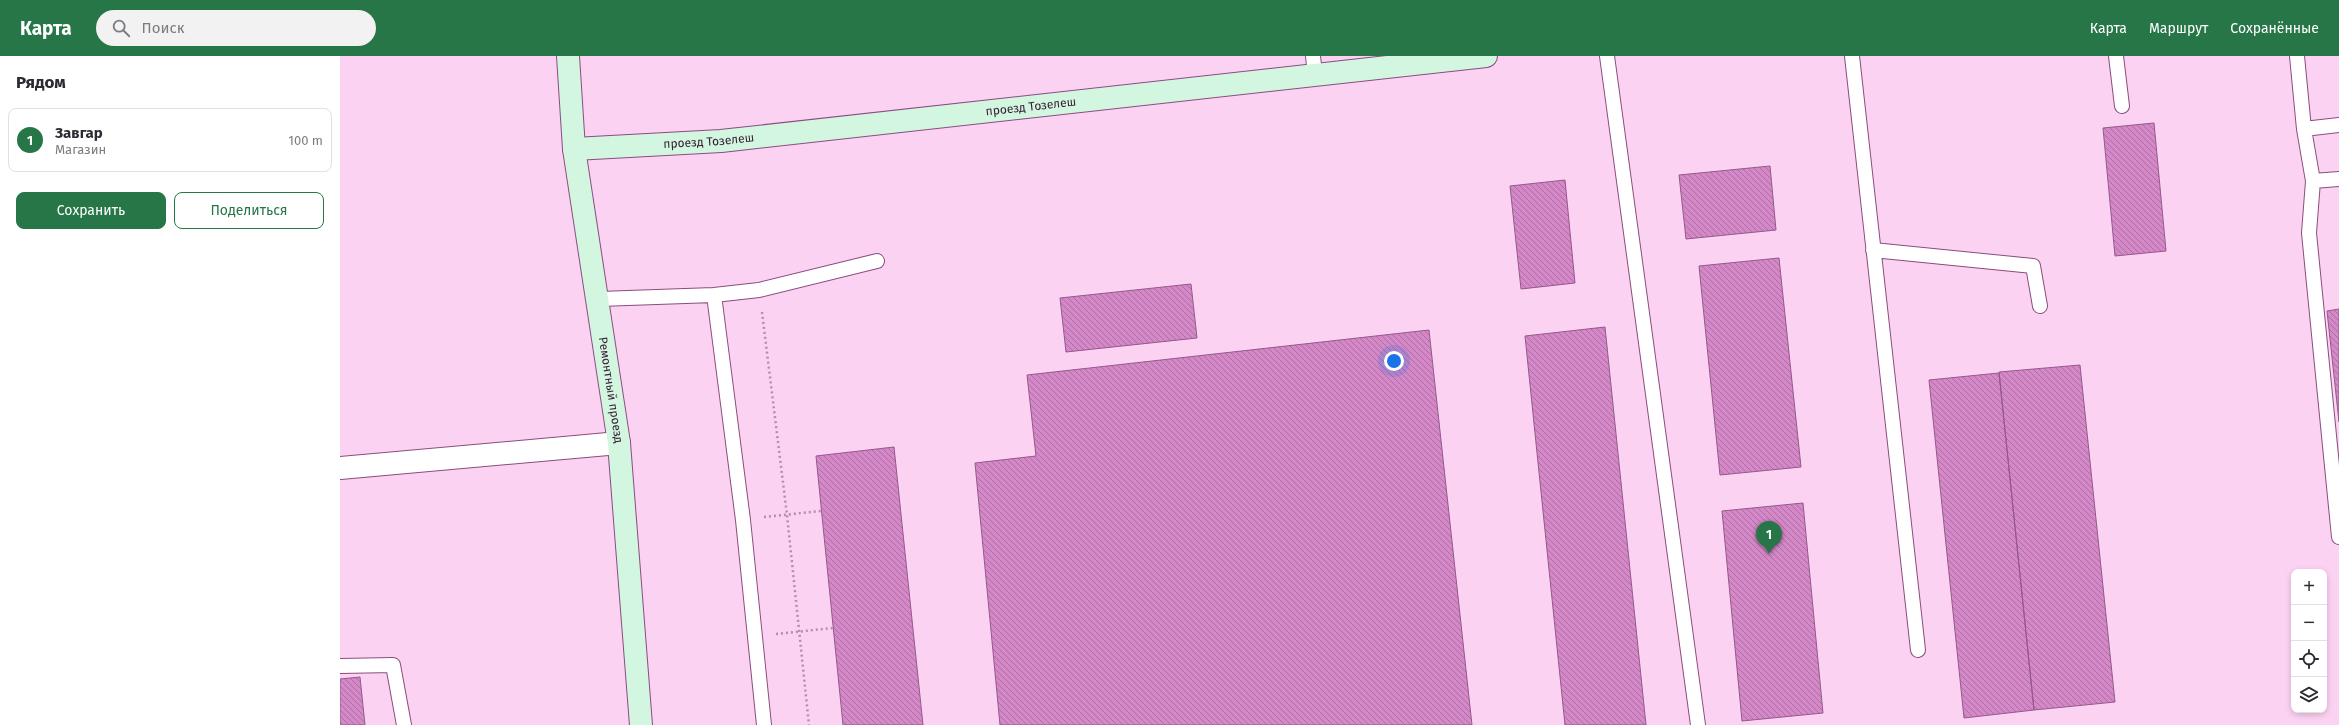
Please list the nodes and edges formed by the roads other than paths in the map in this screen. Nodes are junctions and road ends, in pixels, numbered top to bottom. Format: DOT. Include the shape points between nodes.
graph roads {
  1 [pos="568,56"];
  2 [pos="1486,56"];
  3 [pos="1608,56"];
  4 [pos="1852,56"];
  5 [pos="2116,56"];
  6 [pos="2297,56"];
  7 [pos="1314,66"];
  8 [pos="2122,106"];
  9 [pos="2339,125"];
  10 [pos="2304,129"];
  11 [pos="574,149"];
  12 [pos="2339,179"];
  13 [pos="2313,181"];
  14 [pos="1873,250"];
  15 [pos="877,261"];
  16 [pos="714,295"];
  17 [pos="599,299"];
  18 [pos="2040,306"];
  19 [pos="619,443"];
  20 [pos="340,468"];
  21 [pos="2339,537"];
  22 [pos="1918,650"];
  23 [pos="340,666"];
  24 [pos="404,725"];
  25 [pos="641,725"];
  26 [pos="764,725"];
  27 [pos="1698,725"];
  1 -- 11 [label="street, Ремонтный проезд"];
  2 -- 7 [label="street, проезд Тозелеш"];
  3 -- 27 [label="lane"];
  4 -- 14 [label="lane"];
  5 -- 8 [label="lane"];
  6 -- 10 [label="lane"];
  7 -- 11 [label="street, проезд Тозелеш" via="721,141"];
  9 -- 10 [label="lane"];
  10 -- 13 [label="lane"];
  11 -- 17 [label="street, Ремонтный проезд"];
  12 -- 13 [label="lane"];
  13 -- 21 [label="lane" via="2309,233"];
  14 -- 18 [label="lane" via="2033,266"];
  14 -- 22 [label="lane"];
  15 -- 16 [label="lane" via="759,290"];
  16 -- 17 [label="lane"];
  16 -- 26 [label="lane"];
  17 -- 19 [label="street, Ремонтный проезд"];
  19 -- 20 [label="street"];
  19 -- 25 [label="street, Ремонтный проезд"];
  23 -- 24 [label="lane" via="393,665"];
}
